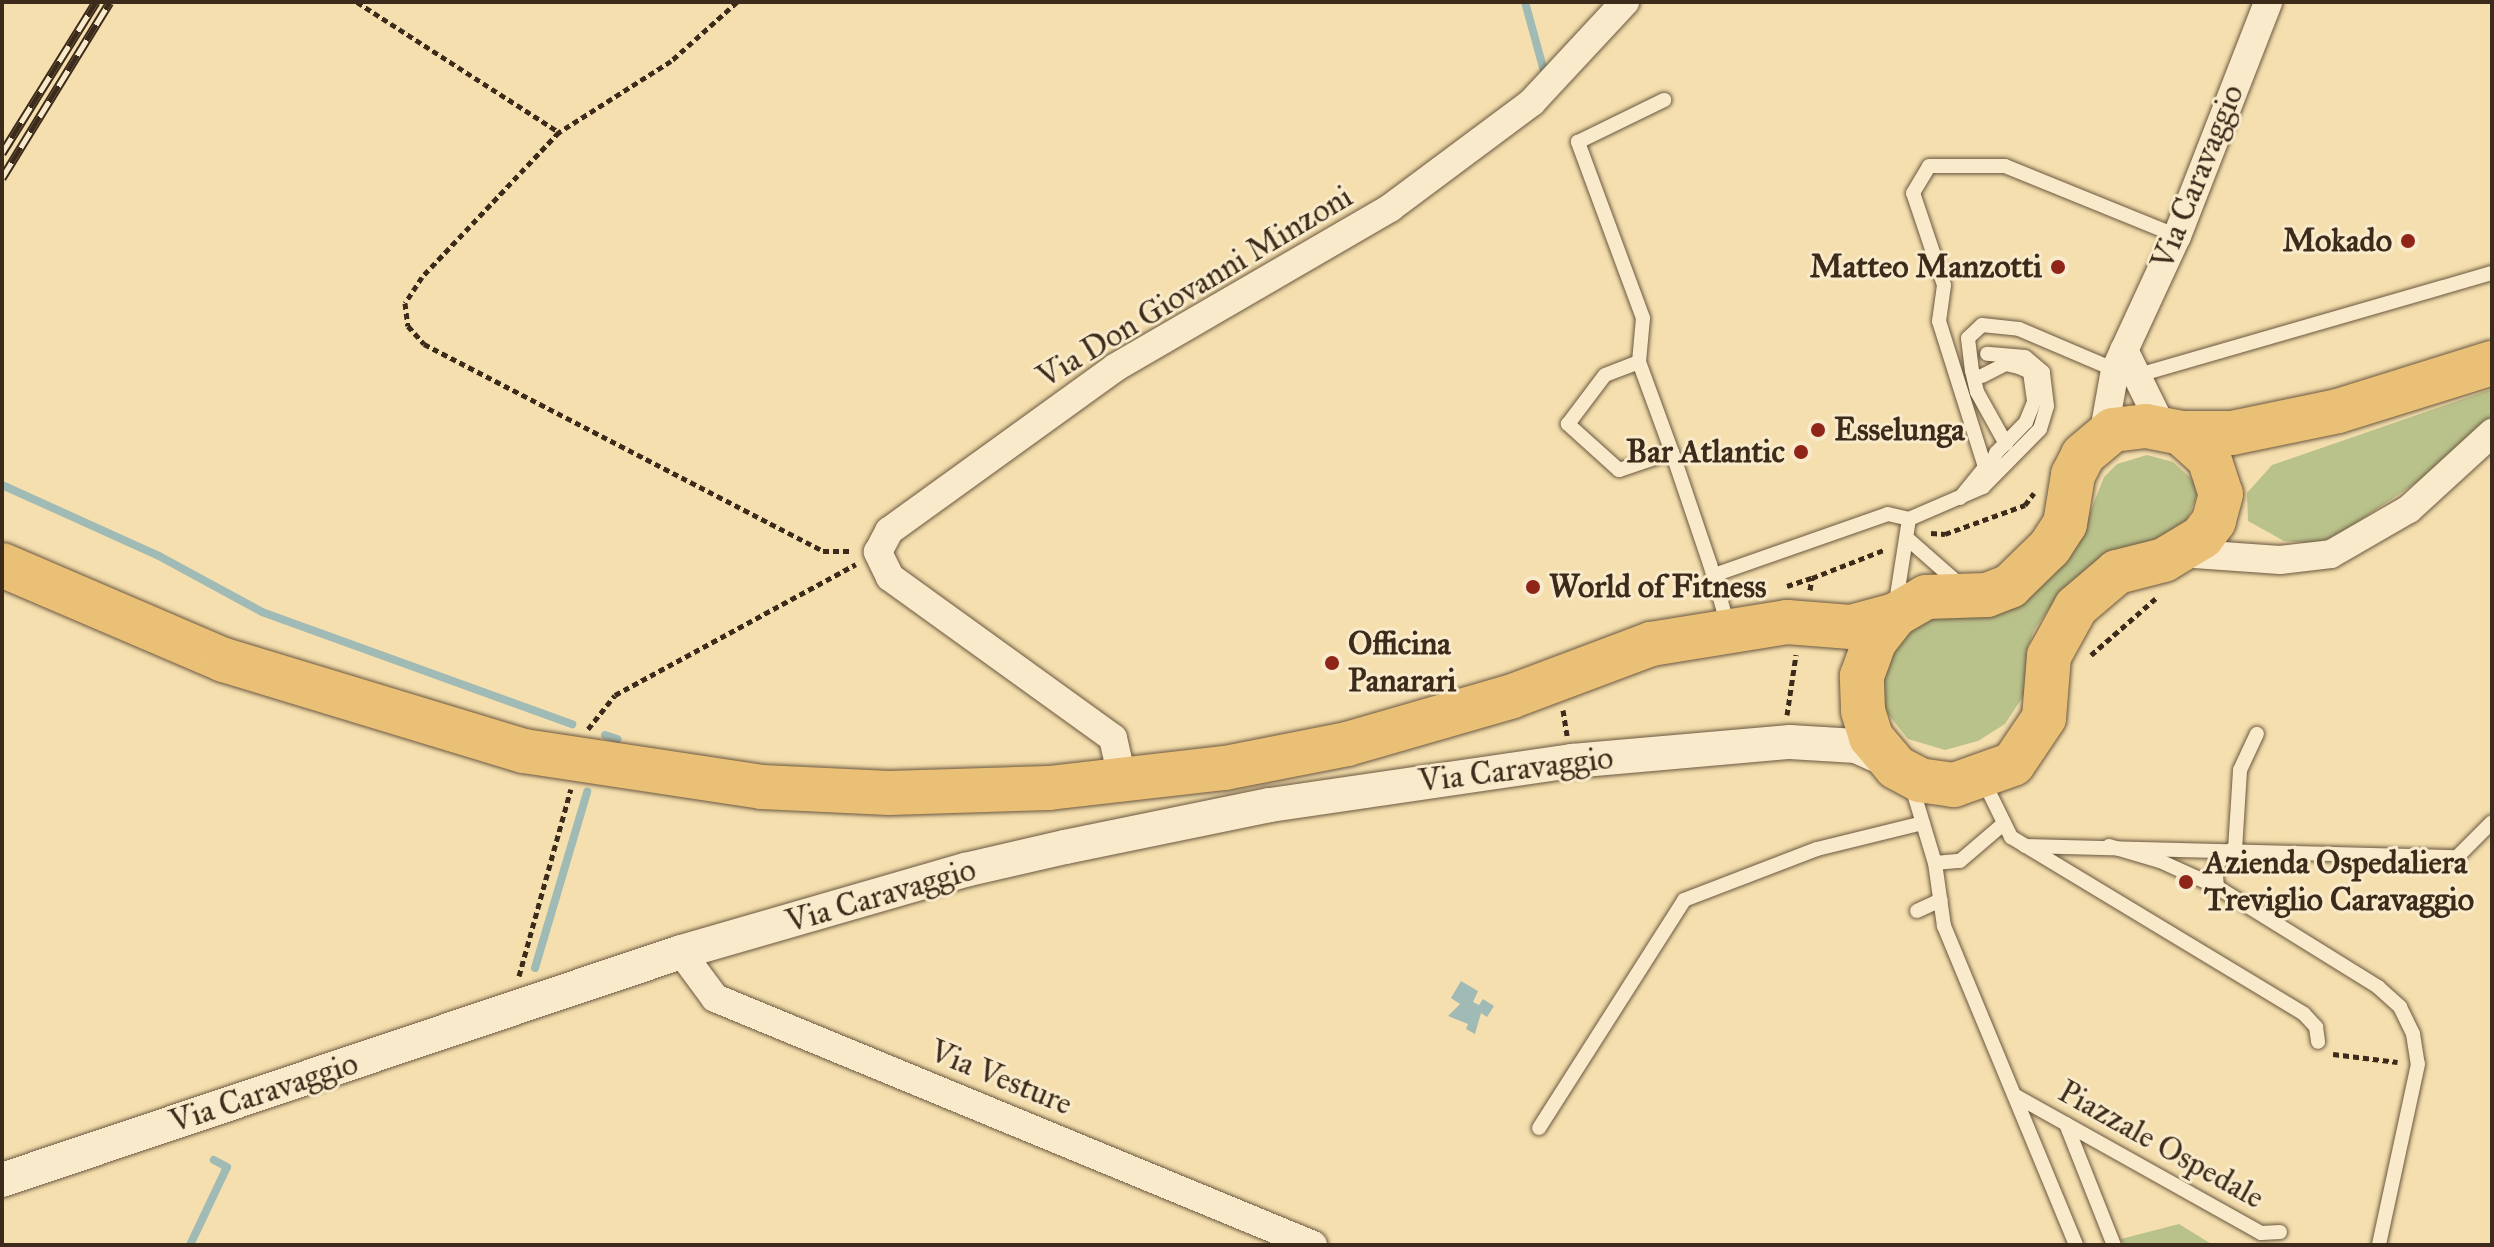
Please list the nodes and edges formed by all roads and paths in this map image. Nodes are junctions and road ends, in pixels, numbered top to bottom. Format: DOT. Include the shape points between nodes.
graph roads {
  1 [pos="357,2"];
  2 [pos="737,2"];
  3 [pos="1625,2"];
  4 [pos="2268,2"];
  5 [pos="1664,100"];
  6 [pos="559,132"];
  7 [pos="2177,236"];
  8 [pos="2492,273"];
  9 [pos="1987,354"];
  10 [pos="1639,362"];
  11 [pos="2492,363"];
  12 [pos="2123,368"];
  13 [pos="1982,376"];
  14 [pos="2338,411"];
  15 [pos="2172,430"];
  16 [pos="2492,433"];
  17 [pos="2006,444"];
  18 [pos="2094,444"];
  19 [pos="1672,452"];
  20 [pos="1983,487"];
  21 [pos="1960,498"];
  22 [pos="2220,501"];
  23 [pos="1909,519"];
  24 [pos="1909,540"];
  25 [pos="878,552"];
  26 [pos="2280,560"];
  27 [pos="2,565"];
  28 [pos="2174,573"];
  29 [pos="1714,575"];
  30 [pos="1994,592"];
  31 [pos="1895,615"];
  32 [pos="1732,628"];
  33 [pos="2088,657"];
  34 [pos="1862,697"];
  35 [pos="2257,734"];
  36 [pos="583,736"];
  37 [pos="1790,742"];
  38 [pos="1899,768"];
  39 [pos="1982,779"];
  40 [pos="1123,782"];
  41 [pos="572,784"];
  42 [pos="2492,822"];
  43 [pos="1923,823"];
  44 [pos="2002,825"];
  45 [pos="2025,846"];
  46 [pos="2109,846"];
  47 [pos="2233,850"];
  48 [pos="1935,863"];
  49 [pos="2217,887"];
  50 [pos="1941,900"];
  51 [pos="1917,911"];
  52 [pos="681,952"];
  53 [pos="516,986"];
  54 [pos="2317,1047"];
  55 [pos="2418,1064"];
  56 [pos="2016,1096"];
  57 [pos="2066,1124"];
  58 [pos="1539,1128"];
  59 [pos="2,1180"];
  60 [pos="2280,1232"];
  61 [pos="1313,1245"];
  62 [pos="2076,1245"];
  63 [pos="2114,1245"];
  64 [pos="2379,1245"];
  1 -- 6 [label="path"];
  2 -- 6 [label="path" via="671,61"];
  3 -- 25 [label="street, Via Don Giovanni Minzoni" via="1532,102 1390,208 1116,367 889,531"];
  4 -- 7 [label="street, Via Caravaggio"];
  5 -- 10 [label="lane" via="1578,142 1643,318"];
  6 -- 25 [label="path" via="422,277 405,303 408,326 424,344 823,551"];
  7 -- 12 [label="street, Via Caravaggio"];
  7 -- 21 [label="lane" via="2005,166 1929,166 1913,193 1944,285 1939,321 1985,467"];
  8 -- 12 [label="lane"];
  9 -- 20 [label="lane" via="2025,357 2035,365 2046,382 2047,406 2040,429"];
  10 -- 19 [label="lane"];
  10 -- 19 [label="lane" via="1605,375 1568,424 1619,470"];
  11 -- 14 [label="main road, Via Caravaggio"];
  12 -- 15 [label="street"];
  12 -- 17 [label="lane" via="2019,329 1982,325 1968,338 1972,371 1977,392"];
  12 -- 18 [label="street, Via Caravaggio" via="2104,431"];
  13 -- 17 [label="lane" via="2006,364 2030,372 2034,402"];
  14 -- 15 [label="main road, Via Caravaggio" via="2232,433"];
  14 -- 22 [label="main road, Via Caravaggio" via="2253,448"];
  15 -- 18 [label="main road, Via Caravaggio" via="2113,430"];
  15 -- 22 [label="main road" via="2209,458"];
  16 -- 26 [label="street" via="2409,509 2384,525 2331,554"];
  17 -- 20 [label="lane" via="1996,453"];
  18 -- 30 [label="main road, Via Caravaggio" via="2073,475 2065,524 2050,547 2010,586"];
  19 -- 29 [label="lane"];
  20 -- 21 [label="lane"];
  21 -- 23 [label="lane"];
  22 -- 26 [label="street" via="2235,530"];
  22 -- 28 [label="main road, Via Caravaggio" via="2202,537"];
  23 -- 24 [label="lane"];
  23 -- 29 [label="lane" via="1888,514"];
  24 -- 30 [label="lane" via="1954,582"];
  24 -- 31 [label="lane"];
  25 -- 36 [label="path" via="615,695"];
  25 -- 40 [label="street" via="890,577 1113,738"];
  26 -- 28 [label="street"];
  27 -- 40 [label="main road, Via Caravaggio" via="224,660 470,737 636,771 762,787 889,793"];
  28 -- 33 [label="path"];
  28 -- 39 [label="main road, Via Caravaggio" via="2117,572 2076,607 2049,656 2048,701 2039,728 2013,764"];
  29 -- 32 [label="lane"];
  30 -- 31 [label="main road, Via Caravaggio" via="1939,594"];
  31 -- 32 [label="main road, Via Caravaggio" via="1851,627 1787,622"];
  31 -- 34 [label="main road, Via Caravaggio" via="1864,664"];
  32 -- 34 [label="main road, Via Caravaggio" via="1808,643 1840,665"];
  32 -- 40 [label="main road, Via Caravaggio" via="1651,644 1557,682 1347,744"];
  34 -- 37 [label="street, Via Caravaggio" via="1842,722"];
  34 -- 38 [label="main road, Via Caravaggio" via="1871,737"];
  35 -- 47 [label="lane" via="2240,770"];
  37 -- 38 [label="street, Via Caravaggio" via="1846,744"];
  37 -- 52 [label="street, Via Caravaggio" via="1449,775 1270,805 965,870"];
  38 -- 39 [label="main road, Via Caravaggio" via="1943,785"];
  38 -- 43 [label="lane, Piazzale Ospedale"];
  39 -- 44 [label="lane"];
  41 -- 53 [label="path"];
  42 -- 47 [label="lane" via="2457,857"];
  43 -- 48 [label="lane, Piazzale Ospedale"];
  43 -- 58 [label="lane" via="1817,849 1684,900"];
  44 -- 45 [label="lane"];
  44 -- 48 [label="lane" via="1960,861"];
  45 -- 46 [label="lane"];
  45 -- 54 [label="lane" via="2304,1014 2315,1025"];
  46 -- 47 [label="lane"];
  46 -- 49 [label="lane" via="2160,861"];
  47 -- 49 [label="lane" via="2215,866"];
  48 -- 50 [label="lane, Piazzale Ospedale"];
  49 -- 55 [label="lane" via="2388,994 2411,1028"];
  50 -- 51 [label="lane"];
  50 -- 56 [label="lane, Piazzale Ospedale" via="1944,926"];
  52 -- 59 [label="street, Via Caravaggio"];
  52 -- 61 [label="street, Via Vesture" via="715,998"];
  54 -- 55 [label="path"];
  55 -- 64 [label="lane"];
  56 -- 57 [label="lane, Piazzale Ospedale"];
  56 -- 62 [label="lane, Piazzale Ospedale"];
  57 -- 60 [label="lane, Piazzale Ospedale" via="2261,1233"];
  57 -- 63 [label="lane"];
}
